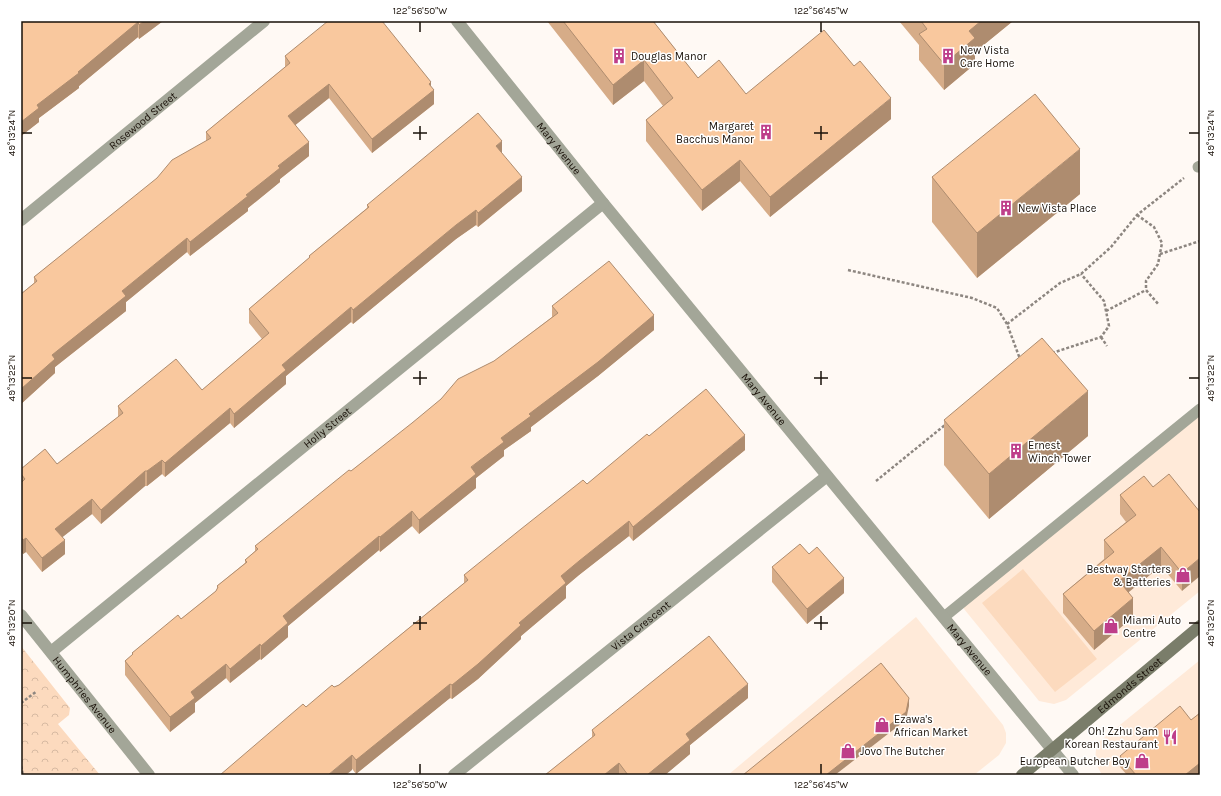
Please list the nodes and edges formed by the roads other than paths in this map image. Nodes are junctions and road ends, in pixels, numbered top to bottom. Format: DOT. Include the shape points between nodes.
graph roads {
  1 [pos="264,21"];
  2 [pos="457,21"];
  3 [pos="603,203"];
  4 [pos="21,220"];
  5 [pos="1200,409"];
  6 [pos="827,476"];
  7 [pos="21,615"];
  8 [pos="944,617"];
  9 [pos="1200,626"];
  10 [pos="51,652"];
  11 [pos="1053,750"];
  12 [pos="149,775"];
  13 [pos="454,775"];
  14 [pos="1022,775"];
  15 [pos="1073,775"];
  1 -- 4 [label="street, Rosewood Street"];
  2 -- 3 [label="street, Mary Avenue"];
  3 -- 6 [label="street, Mary Avenue"];
  3 -- 10 [label="street, Holly Street"];
  5 -- 8 [label="lane"];
  6 -- 8 [label="street, Mary Avenue"];
  6 -- 13 [label="street, Vista Crescent"];
  7 -- 10 [label="street, Humphries Avenue"];
  8 -- 11 [label="street, Mary Avenue"];
  9 -- 11 [label="street, Edmonds Street"];
  10 -- 12 [label="street, Humphries Avenue"];
  11 -- 14 [label="street, Edmonds Street"];
  11 -- 15 [label="street, Mary Avenue"];
}
